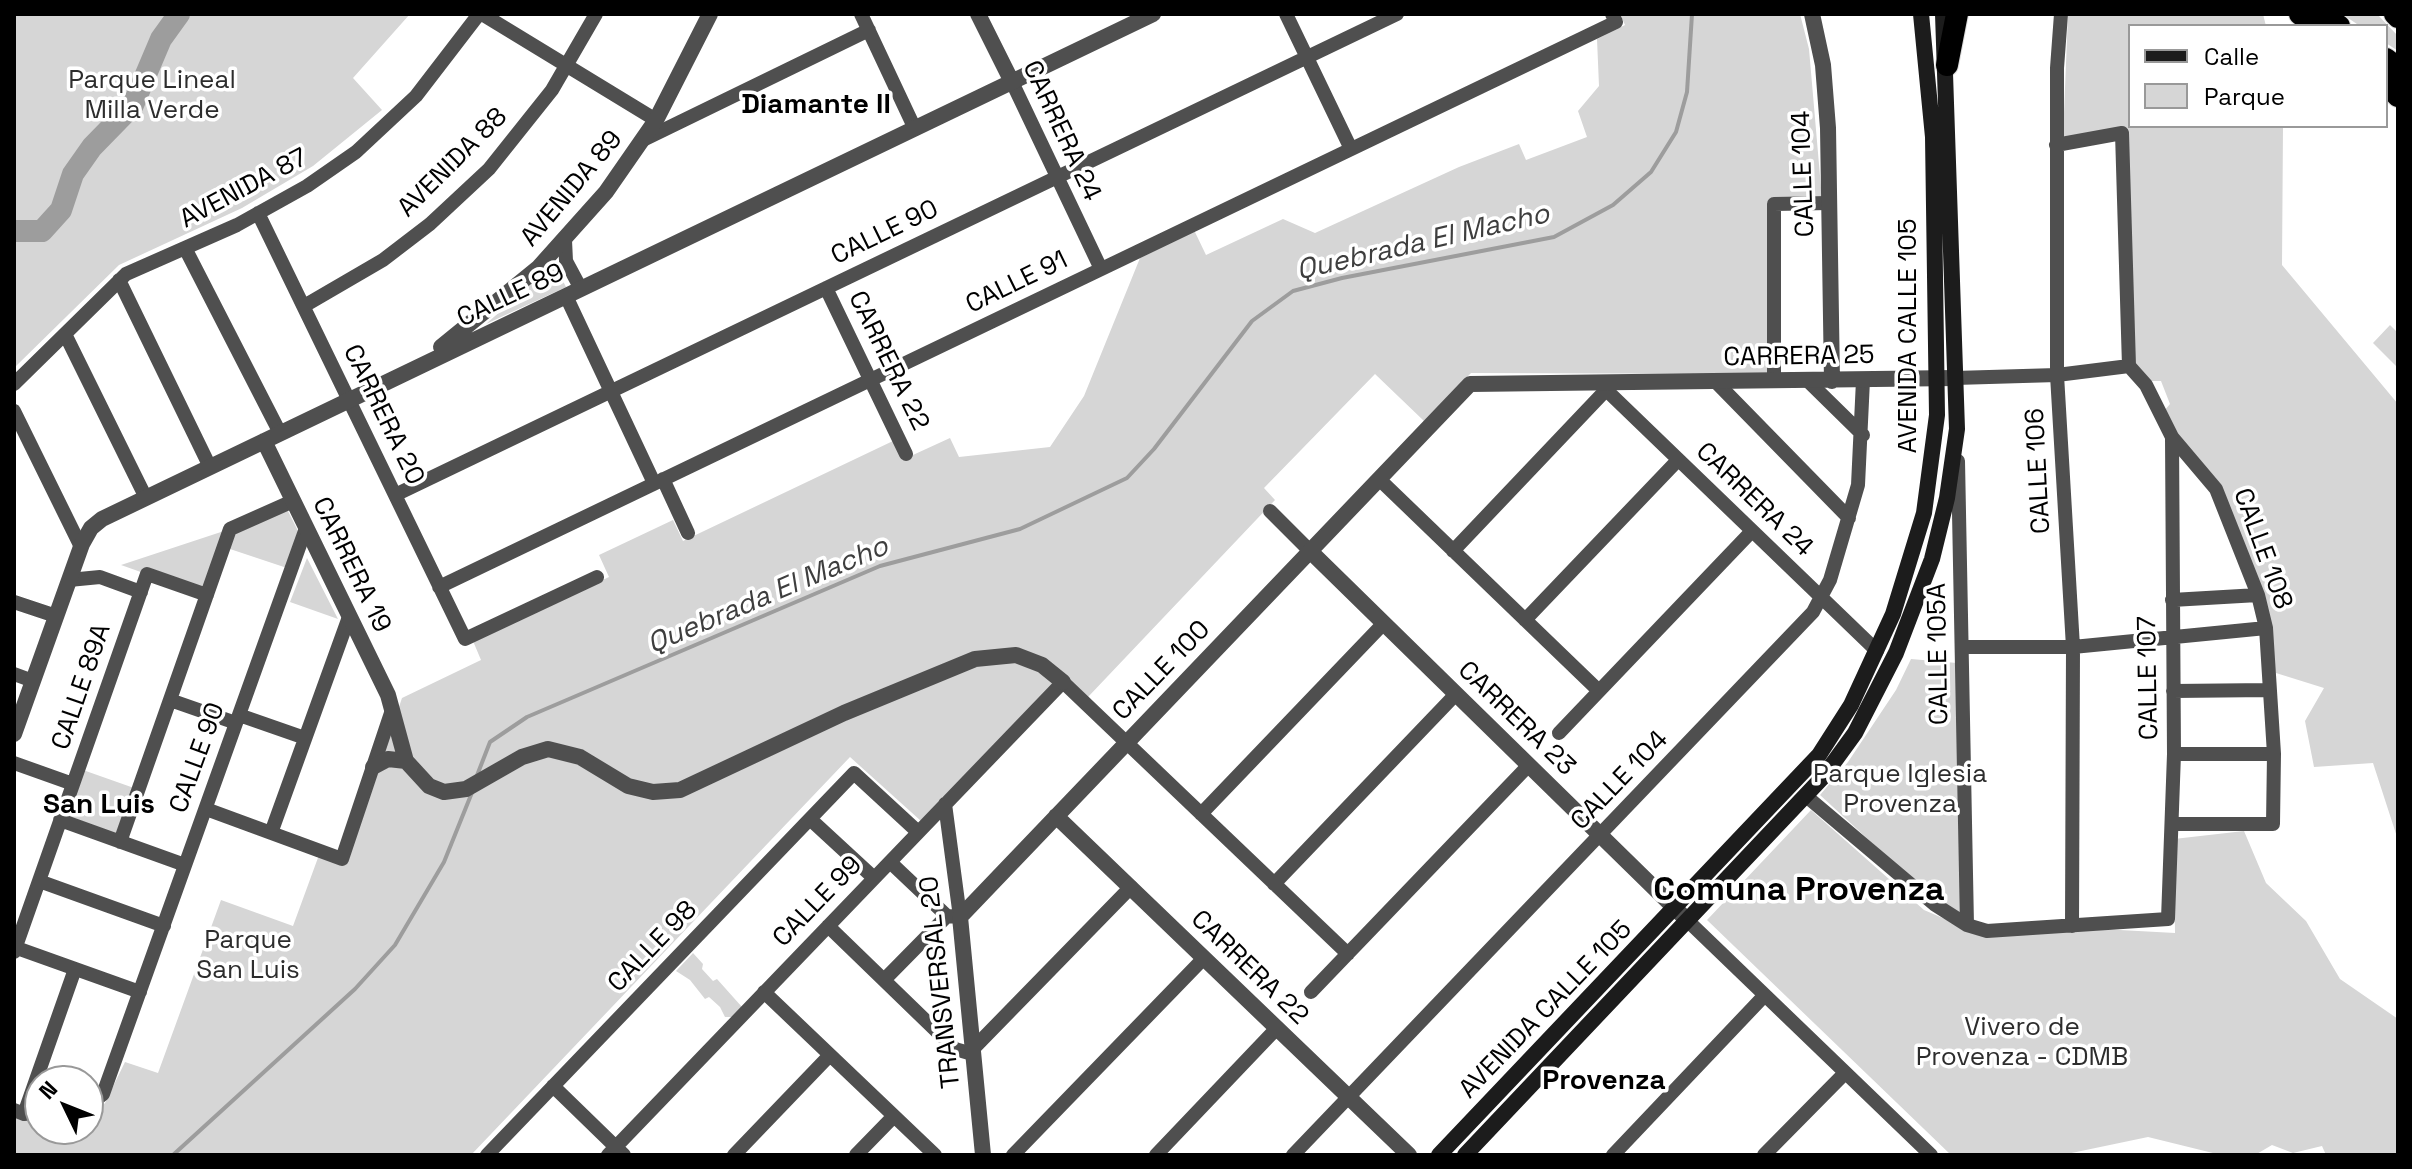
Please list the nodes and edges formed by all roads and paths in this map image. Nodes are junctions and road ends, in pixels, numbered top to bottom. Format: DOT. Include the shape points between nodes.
graph roads {
  1 [pos="481,14"];
  2 [pos="596,14"];
  3 [pos="710,14"];
  4 [pos="861,14"];
  5 [pos="978,14"];
  6 [pos="1153,14"];
  7 [pos="1286,14"];
  8 [pos="1397,14"];
  9 [pos="1812,14"];
  10 [pos="1921,14"];
  11 [pos="1943,14"];
  12 [pos="1957,14"];
  13 [pos="2061,14"];
  14 [pos="1614,18"];
  15 [pos="869,30"];
  16 [pos="1307,57"];
  17 [pos="1947,65"];
  18 [pos="567,66"];
  19 [pos="1012,82"];
  20 [pos="656,120"];
  21 [pos="915,129"];
  22 [pos="643,140"];
  23 [pos="2056,145"];
  24 [pos="1351,149"];
  25 [pos="1056,178"];
  26 [pos="1829,203"];
  27 [pos="258,213"];
  28 [pos="565,240"];
  29 [pos="185,248"];
  30 [pos="1101,269"];
  31 [pos="119,280"];
  32 [pos="826,288"];
  33 [pos="574,293"];
  34 [pos="304,306"];
  35 [pos="65,334"];
  36 [pos="2129,366"];
  37 [pos="2057,375"];
  38 [pos="1936,378"];
  39 [pos="1955,378"];
  40 [pos="870,380"];
  41 [pos="1863,380"];
  42 [pos="1774,381"];
  43 [pos="1808,381"];
  44 [pos="1832,381"];
  45 [pos="386,382"];
  46 [pos="1716,382"];
  47 [pos="14,384"];
  48 [pos="1470,384"];
  49 [pos="1602,386"];
  50 [pos="611,391"];
  51 [pos="349,400"];
  52 [pos="14,411"];
  53 [pos="1957,429"];
  54 [pos="280,433"];
  55 [pos="1863,435"];
  56 [pos="2172,437"];
  57 [pos="264,441"];
  58 [pos="906,454"];
  59 [pos="1678,460"];
  60 [pos="210,467"];
  61 [pos="1379,479"];
  62 [pos="659,481"];
  63 [pos="395,495"];
  64 [pos="146,498"];
  65 [pos="293,501"];
  66 [pos="1270,511"];
  67 [pos="1849,518"];
  68 [pos="306,528"];
  69 [pos="1752,531"];
  70 [pos="688,533"];
  71 [pos="81,547"];
  72 [pos="1310,551"];
  73 [pos="1453,551"];
  74 [pos="597,577"];
  75 [pos="69,580"];
  76 [pos="439,587"];
  77 [pos="141,592"];
  78 [pos="207,595"];
  79 [pos="2258,595"];
  80 [pos="1822,598"];
  81 [pos="2172,600"];
  82 [pos="14,602"];
  83 [pos="56,616"];
  84 [pos="349,617"];
  85 [pos="1525,620"];
  86 [pos="1384,623"];
  87 [pos="2266,628"];
  88 [pos="2174,637"];
  89 [pos="1964,647"];
  90 [pos="2073,647"];
  91 [pos="1877,651"];
  92 [pos="14,674"];
  93 [pos="33,681"];
  94 [pos="1063,682"];
  95 [pos="2270,690"];
  96 [pos="1599,691"];
  97 [pos="2173,691"];
  98 [pos="1456,694"];
  99 [pos="170,700"];
  100 [pos="392,710"];
  101 [pos="238,719"];
  102 [pos="1559,733"];
  103 [pos="14,734"];
  104 [pos="305,738"];
  105 [pos="1127,743"];
  106 [pos="2174,754"];
  107 [pos="2274,754"];
  108 [pos="406,761"];
  109 [pos="14,763"];
  110 [pos="1529,765"];
  111 [pos="373,767"];
  112 [pos="73,784"];
  113 [pos="1806,796"];
  114 [pos="945,804"];
  115 [pos="206,809"];
  116 [pos="1201,814"];
  117 [pos="1056,816"];
  118 [pos="810,819"];
  119 [pos="60,820"];
  120 [pos="2173,824"];
  121 [pos="918,832"];
  122 [pos="271,833"];
  123 [pos="1601,836"];
  124 [pos="120,842"];
  125 [pos="890,862"];
  126 [pos="185,865"];
  127 [pos="874,878"];
  128 [pos="39,881"];
  129 [pos="1274,884"];
  130 [pos="1131,887"];
  131 [pos="1676,910"];
  132 [pos="953,916"];
  133 [pos="1689,922"];
  134 [pos="1967,925"];
  135 [pos="164,926"];
  136 [pos="828,926"];
  137 [pos="2072,926"];
  138 [pos="15,949"];
  139 [pos="1348,954"];
  140 [pos="1204,958"];
  141 [pos="75,969"];
  142 [pos="884,980"];
  143 [pos="140,992"];
  144 [pos="764,992"];
  145 [pos="1311,992"];
  146 [pos="1764,996"];
  147 [pos="1277,1028"];
  148 [pos="973,1052"];
  149 [pos="830,1055"];
  150 [pos="1844,1074"];
  151 [pos="553,1086"];
  152 [pos="104,1091"];
  153 [pos="1349,1097"];
  154 [pos="19,1112"];
  155 [pos="894,1116"];
  156 [pos="616,1152"];
  157 [pos="1925,1153"];
  158 [pos="487,1155"];
  159 [pos="734,1155"];
  160 [pos="856,1155"];
  161 [pos="935,1155"];
  162 [pos="983,1155"];
  163 [pos="1013,1155"];
  164 [pos="1156,1155"];
  165 [pos="1293,1155"];
  166 [pos="1409,1155"];
  167 [pos="1439,1155"];
  168 [pos="1465,1155"];
  169 [pos="1613,1155"];
  170 [pos="1764,1155"];
  1 -- 18 [label="street"];
  1 -- 27 [label="street, AVENIDA 87" via="435,74 371,140"];
  2 -- 18 [label="street, AVENIDA 88"];
  3 -- 20 [label="street, AVENIDA 89"];
  4 -- 15 [label="street"];
  5 -- 19 [label="street, CARRERA 24"];
  6 -- 19 [label="street, CALLE 89"];
  7 -- 16 [label="street"];
  8 -- 16 [label="street, CALLE 90"];
  9 -- 26 [label="street, CALLE 104" via="1823,65"];
  10 -- 38 [label="main road, AVENIDA CALLE 105" via="1933,137"];
  11 -- 17 [label="main road, AVENIDA CALLE 105"];
  12 -- 17 [label="highway"];
  13 -- 23 [label="street, CALLE 106"];
  14 -- 24 [label="street, CALLE 91"];
  15 -- 21 [label="street"];
  15 -- 22 [label="street"];
  16 -- 24 [label="street"];
  16 -- 25 [label="street, CALLE 90"];
  17 -- 39 [label="main road, AVENIDA CALLE 105"];
  18 -- 20 [label="street"];
  18 -- 34 [label="street, AVENIDA 88" via="514,140 462,196 383,260"];
  19 -- 21 [label="street, CALLE 89"];
  19 -- 25 [label="street, CARRERA 24"];
  20 -- 22 [label="street, AVENIDA 89"];
  21 -- 33 [label="street, CALLE 89"];
  22 -- 28 [label="street, AVENIDA 89"];
  23 -- 36 [label="street" via="2122,133"];
  23 -- 37 [label="street, CALLE 106"];
  24 -- 30 [label="street, CALLE 91"];
  25 -- 30 [label="street, CARRERA 24"];
  25 -- 32 [label="street, CALLE 90"];
  26 -- 42 [label="street" via="1774,204"];
  26 -- 44 [label="street, CALLE 104"];
  27 -- 29 [label="street, AVENIDA 87"];
  27 -- 34 [label="street, CARRERA 20"];
  28 -- 33 [label="street"];
  28 -- 45 [label="street, AVENIDA 89" via="481,318"];
  29 -- 31 [label="street, AVENIDA 87"];
  29 -- 54 [label="street"];
  30 -- 40 [label="street, CALLE 91"];
  31 -- 35 [label="street, AVENIDA 87"];
  31 -- 60 [label="street"];
  32 -- 40 [label="street, CARRERA 22"];
  32 -- 50 [label="street, CALLE 90"];
  33 -- 45 [label="street, CALLE 89"];
  33 -- 50 [label="street"];
  34 -- 51 [label="street, CARRERA 20"];
  35 -- 47 [label="street, AVENIDA 87"];
  35 -- 64 [label="street"];
  36 -- 37 [label="street, CARRERA 25"];
  36 -- 56 [label="street, CALLE 108" via="2146,385"];
  37 -- 39 [label="street, CARRERA 25"];
  37 -- 90 [label="street, CALLE 106"];
  38 -- 39 [label="street, CARRERA 25"];
  38 -- 41 [label="street, CARRERA 25"];
  38 -- 91 [label="main road, AVENIDA CALLE 105" via="1934,448 1924,513 1904,585"];
  39 -- 53 [label="main road, AVENIDA CALLE 105"];
  40 -- 58 [label="street, CARRERA 22"];
  40 -- 62 [label="street, CALLE 91"];
  41 -- 44 [label="street, CARRERA 25"];
  41 -- 55 [label="street, CALLE 104"];
  42 -- 43 [label="street, CARRERA 25"];
  42 -- 46 [label="street, CARRERA 25"];
  43 -- 44 [label="street, CARRERA 25"];
  43 -- 55 [label="street"];
  45 -- 51 [label="street, CALLE 89"];
  46 -- 49 [label="street, CARRERA 25"];
  46 -- 67 [label="street"];
  48 -- 49 [label="street, CARRERA 25"];
  48 -- 61 [label="street, CALLE 100"];
  49 -- 59 [label="street, CARRERA 24"];
  49 -- 73 [label="street"];
  50 -- 62 [label="street"];
  50 -- 63 [label="street, CALLE 90"];
  51 -- 54 [label="street, CALLE 89"];
  51 -- 63 [label="street, CARRERA 20"];
  52 -- 71 [label="street"];
  53 -- 89 [label="street, CALLE 105A"];
  53 -- 113 [label="main road, AVENIDA CALLE 105" via="1940,528 1912,615 1863,720"];
  54 -- 57 [label="street, CALLE 89"];
  55 -- 67 [label="street, CALLE 104"];
  56 -- 79 [label="street, CALLE 108" via="2216,489"];
  56 -- 81 [label="street, CALLE 107"];
  57 -- 60 [label="street, CALLE 89"];
  57 -- 65 [label="street, CARRERA 19"];
  59 -- 69 [label="street, CARRERA 24"];
  59 -- 85 [label="street"];
  60 -- 64 [label="street, CALLE 89"];
  61 -- 72 [label="street, CALLE 100"];
  61 -- 73 [label="street"];
  62 -- 70 [label="street"];
  62 -- 76 [label="street, CALLE 91"];
  63 -- 76 [label="street, CARRERA 20"];
  64 -- 71 [label="street, CALLE 89" via="96,523"];
  65 -- 68 [label="street, CARRERA 19"];
  65 -- 78 [label="street" via="230,529"];
  66 -- 72 [label="street"];
  67 -- 80 [label="street, CALLE 104"];
  68 -- 84 [label="street, CARRERA 19"];
  68 -- 101 [label="street, CALLE 90"];
  69 -- 80 [label="street, CARRERA 24"];
  69 -- 96 [label="street"];
  71 -- 75 [label="street, CALLE 89"];
  72 -- 86 [label="street, CARRERA 23"];
  72 -- 105 [label="street, CALLE 100"];
  73 -- 85 [label="street"];
  74 -- 76 [label="street, CARRERA 20" via="465,639"];
  75 -- 77 [label="street" via="100,577"];
  75 -- 83 [label="street, CALLE 89"];
  77 -- 78 [label="street, CALLE 89A" via="147,574"];
  77 -- 112 [label="street, CALLE 89A"];
  78 -- 99 [label="street"];
  79 -- 81 [label="street"];
  79 -- 87 [label="street, CALLE 108"];
  80 -- 91 [label="street, CARRERA 24"];
  80 -- 123 [label="street, CALLE 104" via="1800,628"];
  81 -- 88 [label="street, CALLE 107"];
  82 -- 83 [label="street"];
  83 -- 93 [label="street, CALLE 89"];
  84 -- 100 [label="street, CARRERA 19"];
  84 -- 104 [label="street"];
  85 -- 96 [label="street"];
  86 -- 98 [label="street, CARRERA 23"];
  86 -- 116 [label="street"];
  87 -- 88 [label="street"];
  87 -- 95 [label="street, CALLE 108"];
  88 -- 90 [label="street"];
  88 -- 97 [label="street, CALLE 107"];
  89 -- 90 [label="street"];
  89 -- 134 [label="street, CALLE 105A"];
  90 -- 137 [label="street, CALLE 106"];
  91 -- 131 [label="main road, AVENIDA CALLE 105" via="1819,755"];
  92 -- 93 [label="street"];
  93 -- 103 [label="street, CALLE 89"];
  94 -- 105 [label="street"];
  94 -- 108 [label="street" via="1042,665 1016,655 975,659 680,790 640,789 580,757 548,749 455,793 429,786"];
  94 -- 114 [label="street, CALLE 99"];
  95 -- 97 [label="street"];
  95 -- 107 [label="street, CALLE 108"];
  96 -- 102 [label="street"];
  97 -- 106 [label="street, CALLE 107"];
  98 -- 110 [label="street, CARRERA 23"];
  98 -- 129 [label="street"];
  99 -- 101 [label="street"];
  99 -- 124 [label="street"];
  100 -- 108 [label="street, CARRERA 19"];
  100 -- 111 [label="street"];
  101 -- 104 [label="street"];
  101 -- 115 [label="street, CALLE 90"];
  104 -- 122 [label="street"];
  105 -- 116 [label="street"];
  105 -- 117 [label="street, CALLE 100"];
  106 -- 107 [label="street"];
  106 -- 120 [label="street, CALLE 107"];
  107 -- 120 [label="street, CALLE 108" via="2273,824"];
  108 -- 111 [label="street" via="388,759"];
  109 -- 112 [label="street"];
  110 -- 123 [label="street, CARRERA 23"];
  110 -- 139 [label="street"];
  111 -- 122 [label="street" via="342,859"];
  112 -- 119 [label="street, CALLE 89A"];
  113 -- 133 [label="main road, AVENIDA CALLE 105"];
  113 -- 134 [label="street" via="1934,904"];
  114 -- 121 [label="street, CALLE 99"];
  114 -- 132 [label="street, TRANSVERSAL 20"];
  115 -- 122 [label="street"];
  115 -- 126 [label="street, CALLE 90"];
  116 -- 129 [label="street"];
  117 -- 130 [label="street, CARRERA 22"];
  117 -- 132 [label="street, CALLE 100"];
  118 -- 121 [label="street, CALLE 98" via="854,773"];
  118 -- 127 [label="street"];
  118 -- 151 [label="street, CALLE 98"];
  119 -- 124 [label="street"];
  119 -- 128 [label="street, CALLE 89A"];
  120 -- 137 [label="street, CALLE 107" via="2168,919"];
  121 -- 125 [label="street, CALLE 99"];
  123 -- 131 [label="street, CARRERA 23"];
  123 -- 153 [label="street, CALLE 104"];
  124 -- 126 [label="street"];
  125 -- 127 [label="street, CALLE 99"];
  125 -- 132 [label="street"];
  126 -- 135 [label="street, CALLE 90"];
  127 -- 136 [label="street, CALLE 99"];
  128 -- 135 [label="street"];
  128 -- 138 [label="street, CALLE 89A"];
  129 -- 139 [label="street"];
  130 -- 140 [label="street, CARRERA 22"];
  130 -- 148 [label="street"];
  131 -- 133 [label="street, CARRERA 23"];
  131 -- 167 [label="main road, AVENIDA CALLE 105"];
  132 -- 142 [label="street, CALLE 100"];
  132 -- 148 [label="street, TRANSVERSAL 20"];
  133 -- 146 [label="street, CARRERA 23"];
  133 -- 168 [label="main road, AVENIDA CALLE 105"];
  134 -- 137 [label="street" via="1987,931"];
  135 -- 143 [label="street, CALLE 90"];
  136 -- 142 [label="street"];
  136 -- 144 [label="street, CALLE 99"];
  138 -- 141 [label="street"];
  139 -- 145 [label="street"];
  140 -- 147 [label="street, CARRERA 22"];
  140 -- 163 [label="street"];
  141 -- 143 [label="street"];
  141 -- 154 [label="street"];
  142 -- 148 [label="street" via="955,1049"];
  143 -- 152 [label="street, CALLE 90"];
  144 -- 149 [label="street"];
  144 -- 156 [label="street, CALLE 99"];
  146 -- 150 [label="street, CARRERA 23"];
  146 -- 169 [label="street"];
  147 -- 153 [label="street, CARRERA 22"];
  147 -- 164 [label="street"];
  148 -- 162 [label="street, TRANSVERSAL 20"];
  149 -- 155 [label="street"];
  149 -- 159 [label="street"];
  150 -- 157 [label="street, CARRERA 23"];
  150 -- 170 [label="street"];
  151 -- 156 [label="street"];
  151 -- 158 [label="street, CALLE 98"];
  153 -- 165 [label="street, CALLE 104"];
  153 -- 166 [label="street, CARRERA 22"];
  155 -- 160 [label="street"];
  155 -- 161 [label="street"];
}
